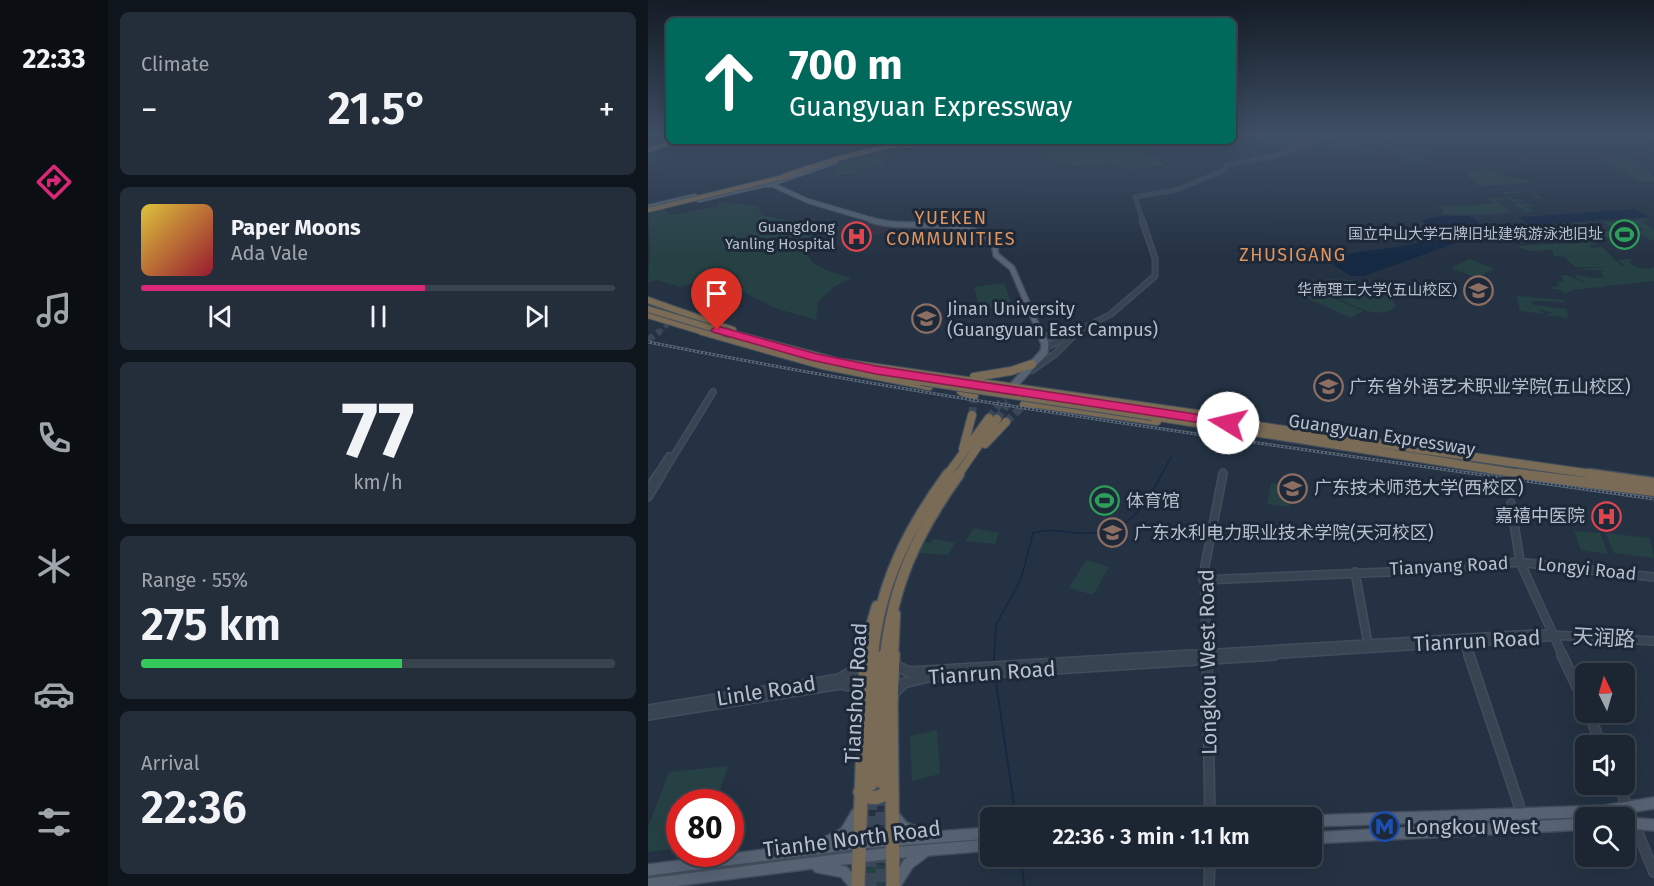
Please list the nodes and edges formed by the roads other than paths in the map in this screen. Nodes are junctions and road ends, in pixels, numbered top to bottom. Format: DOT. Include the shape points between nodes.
graph roads {
  1 [pos="790,174"];
  2 [pos="794,174"];
  3 [pos="799,174"];
  4 [pos="1215,174"];
  5 [pos="777,182"];
  6 [pos="764,183"];
  7 [pos="683,201"];
  8 [pos="648,208"];
  9 [pos="648,300"];
  10 [pos="664,305"];
  11 [pos="648,311"];
  12 [pos="684,318"];
  13 [pos="709,323"];
  14 [pos="678,324"];
  15 [pos="688,328"];
  16 [pos="729,335"];
  17 [pos="1045,336"];
  18 [pos="1069,338"];
  19 [pos="1048,347"];
  20 [pos="781,348"];
  21 [pos="793,358"];
  22 [pos="837,364"];
  23 [pos="858,366"];
  24 [pos="1032,367"];
  25 [pos="958,378"];
  26 [pos="922,379"];
  27 [pos="1025,379"];
  28 [pos="971,380"];
  29 [pos="961,390"];
  30 [pos="1044,391"];
  31 [pos="1011,393"];
  32 [pos="1066,395"];
  33 [pos="974,396"];
  34 [pos="1093,399"];
  35 [pos="1024,405"];
  36 [pos="1058,407"];
  37 [pos="1086,411"];
  38 [pos="972,415"];
  39 [pos="993,419"];
  40 [pos="1006,422"];
  41 [pos="1251,428"];
  42 [pos="960,466"];
  43 [pos="1223,472"];
  44 [pos="1654,483"];
  45 [pos="648,489"];
  46 [pos="1654,491"];
  47 [pos="648,497"];
  48 [pos="1511,503"];
  49 [pos="1520,562"];
  50 [pos="1355,572"];
  51 [pos="1654,577"];
  52 [pos="1203,580"];
  53 [pos="890,593"];
  54 [pos="1554,636"];
  55 [pos="1463,639"];
  56 [pos="1654,641"];
  57 [pos="1369,645"];
  58 [pos="867,646"];
  59 [pos="1208,656"];
  60 [pos="892,663"];
  61 [pos="994,670"];
  62 [pos="1575,682"];
  63 [pos="863,701"];
  64 [pos="891,703"];
  65 [pos="648,710"];
  66 [pos="648,715"];
  67 [pos="876,786"];
  68 [pos="1654,803"];
  69 [pos="1210,807"];
  70 [pos="1633,807"];
  71 [pos="891,810"];
  72 [pos="1575,812"];
  73 [pos="1522,814"];
  74 [pos="1322,821"];
  75 [pos="1635,824"];
  76 [pos="1575,825"];
  77 [pos="1654,825"];
  78 [pos="980,835"];
  79 [pos="1635,836"];
  80 [pos="1322,837"];
  81 [pos="859,843"];
  82 [pos="929,843"];
  83 [pos="980,845"];
  84 [pos="891,846"];
  85 [pos="805,849"];
  86 [pos="859,858"];
  87 [pos="798,865"];
  88 [pos="1210,867"];
  89 [pos="648,870"];
  90 [pos="1654,872"];
  91 [pos="648,884"];
  92 [pos="857,886"];
  93 [pos="894,886"];
  94 [pos="1209,886"];
  1 -- 6 [label="highway"];
  2 -- 8 [label="highway, bridge"];
  3 -- 5 [label="main road"];
  4 -- 18 [label="street" via="1176,190 1135,197 1155,258 1156,274 1107,320"];
  5 -- 6 [label="main road"];
  5 -- 17 [label="main road" via="776,185 803,197 892,225 946,223 986,232 996,240 999,255 1014,267"];
  6 -- 7 [label="main road"];
  6 -- 8 [label="highway, bridge"];
  6 -- 19 [label="main road" via="891,226 942,224 971,228 987,235 996,255 1012,268"];
  7 -- 8 [label="main road"];
  7 -- 8 [label="main road"];
  9 -- 10 [label="highway"];
  10 -- 12 [label="highway"];
  10 -- 13 [label="highway"];
  11 -- 12 [label="highway"];
  11 -- 14 [label="highway"];
  11 -- 16 [label="highway, Guangyuan Expressway, bridge"];
  12 -- 14 [label="highway"];
  13 -- 15 [label="highway" via="689,321"];
  13 -- 20 [label="highway"];
  14 -- 15 [label="highway"];
  15 -- 21 [label="highway"];
  16 -- 20 [label="highway, Guangyuan Expressway"];
  16 -- 22 [label="highway, Guangyuan Expressway"];
  17 -- 18 [label="street"];
  17 -- 19 [label="main road"];
  18 -- 19 [label="street"];
  18 -- 24 [label="street" via="1055,354"];
  19 -- 24 [label="main road"];
  20 -- 22 [label="highway, Guangyuan Expressway"];
  21 -- 22 [label="highway"];
  21 -- 29 [label="highway" via="882,379"];
  22 -- 23 [label="highway"];
  22 -- 26 [label="highway, Guangyuan Expressway"];
  23 -- 25 [label="highway"];
  23 -- 26 [label="highway, Guangyuan Expressway"];
  24 -- 25 [label="highway"];
  24 -- 27 [label="main road"];
  24 -- 31 [label="main road"];
  25 -- 28 [label="highway"];
  26 -- 41 [label="highway, Guangyuan Expressway, bridge"];
  27 -- 30 [label="highway" via="1032,387"];
  27 -- 31 [label="main road"];
  28 -- 29 [label="highway" via="973,386"];
  28 -- 31 [label="highway" via="996,384"];
  29 -- 31 [label="highway"];
  29 -- 33 [label="highway"];
  30 -- 31 [label="highway"];
  30 -- 32 [label="highway"];
  32 -- 34 [label="highway"];
  32 -- 36 [label="highway" via="1051,398"];
  34 -- 37 [label="highway" via="1080,403"];
  34 -- 41 [label="highway" via="1215,417"];
  35 -- 36 [label="highway"];
  36 -- 37 [label="highway"];
  37 -- 41 [label="highway"];
  38 -- 42 [label="highway"];
  39 -- 42 [label="highway, Tianshou Road"];
  40 -- 42 [label="highway"];
  41 -- 44 [label="highway, Guangyuan Expressway"];
  41 -- 46 [label="highway, Guangyuan Expressway" via="1545,478"];
  42 -- 53 [label="highway, Tianshou Road" via="934,504"];
  43 -- 52 [label="street, Longkou West Road"];
  45 -- 47 [label="street" via="711,392"];
  48 -- 49 [label="street"];
  49 -- 50 [label="street, Tianyang Road"];
  49 -- 51 [label="street, Longyi Road"];
  49 -- 54 [label="street"];
  50 -- 52 [label="street, Tianyang Road"];
  50 -- 57 [label="street"];
  52 -- 59 [label="street, Longkou West Road"];
  53 -- 58 [label="highway" via="872,620"];
  53 -- 60 [label="highway"];
  53 -- 67 [label="highway, Tianshou Road"];
  54 -- 55 [label="street, Tianrun Road"];
  54 -- 56 [label="street, 天润路"];
  54 -- 62 [label="street"];
  55 -- 57 [label="street, Tianrun Road"];
  55 -- 73 [label="street"];
  57 -- 59 [label="street, Tianrun Road"];
  58 -- 63 [label="highway"];
  58 -- 65 [label="street, Linle Road" via="864,657 839,679"];
  59 -- 61 [label="street, Tianrun Road"];
  59 -- 69 [label="street, Longkou West Road"];
  60 -- 61 [label="street, Tianrun Road" via="909,672"];
  60 -- 64 [label="highway"];
  61 -- 64 [label="street, Tianrun Road" via="911,680 897,689"];
  63 -- 66 [label="street, Linle Road" via="853,687 841,684"];
  63 -- 67 [label="highway"];
  64 -- 67 [label="highway"];
  67 -- 71 [label="highway"];
  67 -- 81 [label="highway"];
  67 -- 85 [label="main road" via="844,833 830,842"];
  68 -- 70 [label="main road"];
  71 -- 82 [label="main road" via="903,827"];
  71 -- 84 [label="highway"];
  72 -- 73 [label="main road"];
  73 -- 74 [label="main road"];
  75 -- 77 [label="main road"];
  76 -- 80 [label="main road"];
  78 -- 82 [label="main road, Tianhe North Road"];
  79 -- 90 [label="street"];
  81 -- 84 [label="main road, Tianhe North Road"];
  81 -- 85 [label="main road, Tianhe North Road"];
  81 -- 86 [label="highway"];
  82 -- 83 [label="main road, Tianhe North Road"];
  82 -- 84 [label="main road, Tianhe North Road"];
  82 -- 93 [label="main road"];
  84 -- 86 [label="main road, Tianhe North Road"];
  84 -- 93 [label="highway"];
  85 -- 89 [label="main road, Tianhe North Road"];
  86 -- 87 [label="main road, Tianhe North Road"];
  86 -- 92 [label="highway"];
  87 -- 91 [label="main road, Tianhe North Road"];
  87 -- 92 [label="main road" via="838,869"];
  88 -- 94 [label="street"];
}
